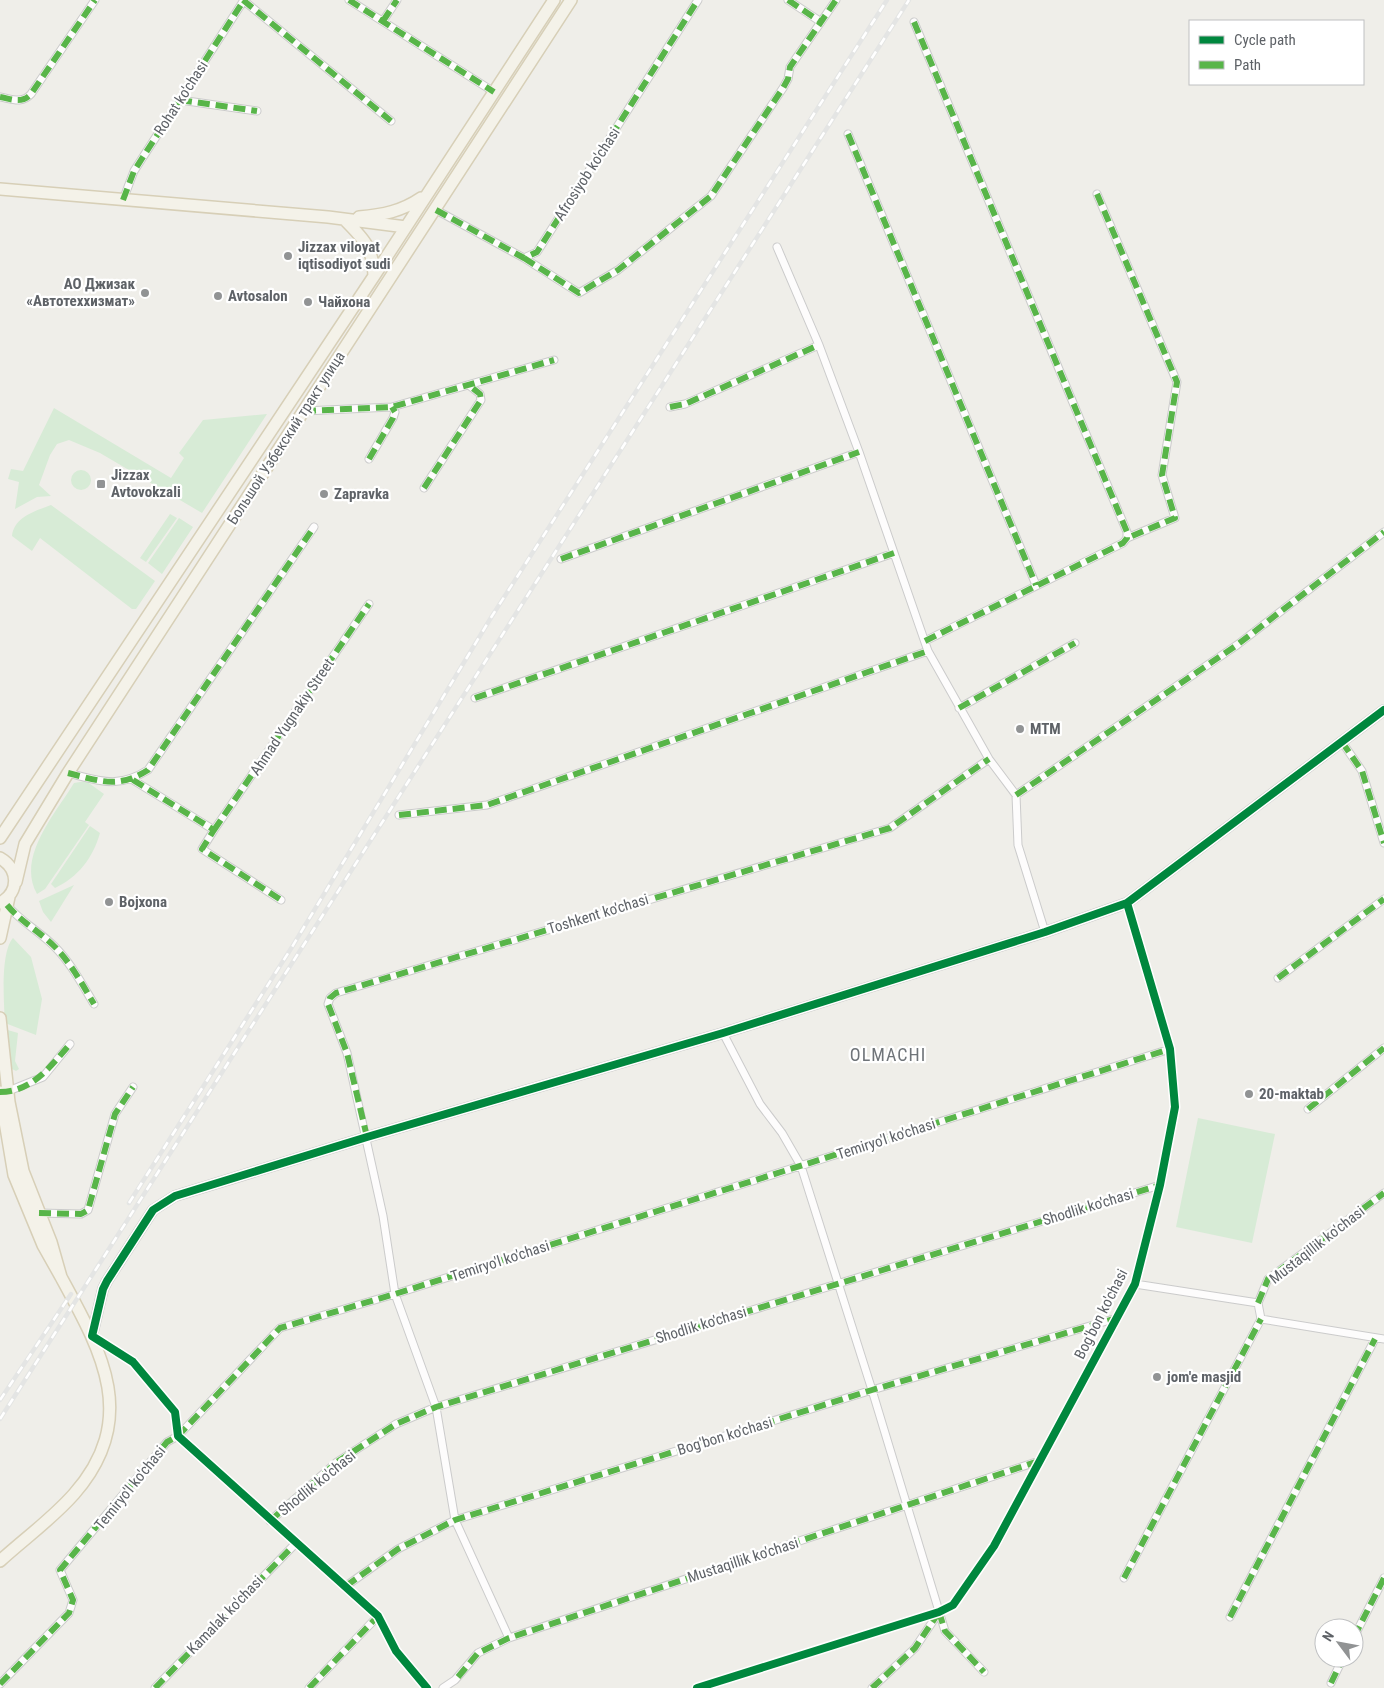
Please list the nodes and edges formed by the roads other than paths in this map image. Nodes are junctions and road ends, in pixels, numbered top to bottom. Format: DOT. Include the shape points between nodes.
graph roads {
  1 [pos="95,0"];
  2 [pos="243,0"];
  3 [pos="349,0"];
  4 [pos="397,0"];
  5 [pos="554,0"];
  6 [pos="571,0"];
  7 [pos="698,0"];
  8 [pos="788,0"];
  9 [pos="836,0"];
  10 [pos="383,21"];
  11 [pos="821,22"];
  12 [pos="914,22"];
  13 [pos="494,92"];
  14 [pos="0,97"];
  15 [pos="180,100"];
  16 [pos="257,111"];
  17 [pos="391,122"];
  18 [pos="848,134"];
  19 [pos="0,189"];
  20 [pos="427,194"];
  21 [pos="1097,194"];
  22 [pos="123,200"];
  23 [pos="436,210"];
  24 [pos="341,219"];
  25 [pos="406,227"];
  26 [pos="777,247"];
  27 [pos="524,258"];
  28 [pos="374,276"];
  29 [pos="819,345"];
  30 [pos="554,360"];
  31 [pos="470,386"];
  32 [pos="670,407"];
  33 [pos="392,408"];
  34 [pos="304,411"];
  35 [pos="859,452"];
  36 [pos="369,459"];
  37 [pos="424,488"];
  38 [pos="314,527"];
  39 [pos="1384,532"];
  40 [pos="1127,538"];
  41 [pos="894,553"];
  42 [pos="561,559"];
  43 [pos="1036,585"];
  44 [pos="369,604"];
  45 [pos="925,641"];
  46 [pos="1075,643"];
  47 [pos="928,651"];
  48 [pos="475,698"];
  49 [pos="958,708"];
  50 [pos="1384,710"];
  51 [pos="1342,742"];
  52 [pos="990,759"];
  53 [pos="68,773"];
  54 [pos="133,780"];
  55 [pos="1016,795"];
  56 [pos="18,814"];
  57 [pos="399,815"];
  58 [pos="0,825"];
  59 [pos="214,830"];
  60 [pos="0,838"];
  61 [pos="1384,843"];
  62 [pos="0,858"];
  63 [pos="16,882"];
  64 [pos="281,900"];
  65 [pos="1384,900"];
  66 [pos="5,901"];
  67 [pos="1127,903"];
  68 [pos="1045,932"];
  69 [pos="0,938"];
  70 [pos="1278,978"];
  71 [pos="94,1004"];
  72 [pos="0,1018"];
  73 [pos="723,1033"];
  74 [pos="70,1044"];
  75 [pos="1384,1048"];
  76 [pos="1170,1049"];
  77 [pos="132,1087"];
  78 [pos="3,1092"];
  79 [pos="1308,1108"];
  80 [pos="366,1137"];
  81 [pos="801,1166"];
  82 [pos="1160,1185"];
  83 [pos="1384,1193"];
  84 [pos="39,1213"];
  85 [pos="61,1277"];
  86 [pos="839,1283"];
  87 [pos="1135,1284"];
  88 [pos="395,1294"];
  89 [pos="1258,1303"];
  90 [pos="1117,1318"];
  91 [pos="1261,1319"];
  92 [pos="92,1336"];
  93 [pos="1375,1339"];
  94 [pos="1384,1339"];
  95 [pos="872,1390"];
  96 [pos="436,1406"];
  97 [pos="178,1436"];
  98 [pos="1039,1461"];
  99 [pos="907,1505"];
  100 [pos="455,1520"];
  101 [pos="270,1521"];
  102 [pos="296,1543"];
  103 [pos="0,1561"];
  104 [pos="1124,1578"];
  105 [pos="1384,1578"];
  106 [pos="346,1586"];
  107 [pos="939,1612"];
  108 [pos="378,1616"];
  109 [pos="1230,1618"];
  110 [pos="1364,1618"];
  111 [pos="509,1638"];
  112 [pos="1338,1668"];
  113 [pos="984,1672"];
  114 [pos="1331,1683"];
  115 [pos="0,1684"];
  116 [pos="155,1688"];
  117 [pos="309,1688"];
  118 [pos="427,1688"];
  119 [pos="443,1688"];
  120 [pos="697,1688"];
  121 [pos="872,1688"];
  1 -- 14 [label="street" via="28,98"];
  2 -- 15 [label="street, Rohat ko'chasi"];
  2 -- 17 [label="street"];
  3 -- 10 [label="street"];
  4 -- 10 [label="street"];
  5 -- 13 [label="main road, Большой Узбекский тракт улица"];
  6 -- 23 [label="main road, Большой Узбекский тракт улица"];
  7 -- 27 [label="street, Afrosiyob ko'chasi" via="537,252"];
  8 -- 11 [label="street"];
  9 -- 11 [label="street"];
  10 -- 13 [label="street"];
  11 -- 27 [label="street" via="790,67 783,88 711,196 618,270 579,293"];
  12 -- 40 [label="street"];
  13 -- 20 [label="main road, Большой Узбекский тракт улица"];
  15 -- 16 [label="street"];
  15 -- 22 [label="street, Rohat ko'chasi" via="134,171"];
  18 -- 43 [label="street"];
  19 -- 22 [label="main road"];
  20 -- 24 [label="main road" via="408,208"];
  20 -- 25 [label="main road, Большой Узбекский тракт улица"];
  21 -- 40 [label="street" via="1177,382 1162,475 1175,518"];
  22 -- 24 [label="main road"];
  23 -- 27 [label="street"];
  23 -- 34 [label="main road, Большой Узбекский тракт улица"];
  24 -- 25 [label="main road"];
  24 -- 28 [label="main road" via="361,236 369,249"];
  25 -- 28 [label="main road, Большой Узбекский тракт улица"];
  26 -- 29 [label="street"];
  28 -- 56 [label="main road, Большой Узбекский тракт улица"];
  29 -- 32 [label="street" via="685,404"];
  29 -- 35 [label="street"];
  30 -- 31 [label="street"];
  31 -- 33 [label="street"];
  31 -- 37 [label="street" via="480,394 481,400"];
  33 -- 34 [label="street"];
  33 -- 36 [label="street" via="395,412 393,418"];
  34 -- 53 [label="main road, Большой Узбекский тракт улица"];
  35 -- 41 [label="street"];
  35 -- 42 [label="street"];
  38 -- 54 [label="street" via="148,770"];
  39 -- 55 [label="street" via="1237,645"];
  40 -- 43 [label="street" via="1123,543"];
  41 -- 45 [label="street"];
  41 -- 48 [label="street"];
  43 -- 45 [label="street"];
  44 -- 59 [label="street, Ahmad Yugnakiy Street"];
  45 -- 47 [label="street"];
  46 -- 49 [label="street"];
  47 -- 49 [label="street"];
  47 -- 57 [label="street" via="487,805"];
  49 -- 52 [label="street"];
  50 -- 51 [label="street"];
  51 -- 61 [label="street" via="1362,771"];
  51 -- 67 [label="street"];
  52 -- 55 [label="street"];
  52 -- 80 [label="street, Toshkent ko'chasi" via="890,828 336,993 328,1004 347,1053"];
  53 -- 54 [label="street" via="110,784"];
  53 -- 63 [label="main road, Большой Узбекский тракт улица" via="25,844"];
  54 -- 59 [label="street"];
  55 -- 68 [label="street" via="1018,845"];
  56 -- 58 [label="main road"];
  56 -- 60 [label="main road, Большой Узбекский тракт улица"];
  59 -- 64 [label="street, Ahmad Yugnakiy Street" via="202,849"];
  62 -- 63 [label="main road" via="12,868"];
  63 -- 66 [label="main road, Большой Узбекский тракт улица"];
  65 -- 70 [label="street"];
  66 -- 69 [label="main road, Большой Узбекский тракт улица"];
  66 -- 71 [label="street" via="18,919 53,945 71,966"];
  67 -- 68 [label="street"];
  67 -- 76 [label="street, Bog'bon ko'chasi"];
  68 -- 73 [label="street"];
  72 -- 78 [label="main road"];
  73 -- 80 [label="street"];
  73 -- 81 [label="street" via="760,1104"];
  74 -- 78 [label="street" via="42,1077"];
  75 -- 79 [label="street"];
  76 -- 81 [label="street, Temiryo'l ko'chasi"];
  76 -- 82 [label="street, Bog'bon ko'chasi" via="1175,1107"];
  77 -- 84 [label="street" via="115,1114 88,1210 81,1214"];
  78 -- 84 [label="main road" via="23,1171"];
  78 -- 85 [label="main road" via="14,1175 43,1245"];
  80 -- 88 [label="street"];
  80 -- 92 [label="street" via="175,1196 153,1210 103,1289"];
  81 -- 86 [label="street"];
  81 -- 88 [label="street, Temiryo'l ko'chasi"];
  82 -- 86 [label="street, Shodlik ko'chasi"];
  82 -- 87 [label="street, Bog'bon ko'chasi"];
  83 -- 89 [label="street, Mustaqillik ko'chasi" via="1268,1279"];
  84 -- 85 [label="main road"];
  85 -- 92 [label="main road"];
  86 -- 95 [label="street"];
  86 -- 96 [label="street, Shodlik ko'chasi"];
  87 -- 89 [label="street"];
  87 -- 90 [label="street, Bog'bon ko'chasi"];
  88 -- 96 [label="street"];
  88 -- 97 [label="street, Temiryo'l ko'chasi" via="280,1328"];
  89 -- 91 [label="street"];
  90 -- 95 [label="street, Bog'bon ko'chasi"];
  90 -- 98 [label="street, Bog'bon ko'chasi"];
  91 -- 93 [label="street"];
  91 -- 104 [label="street"];
  92 -- 97 [label="street" via="133,1362 175,1412"];
  92 -- 103 [label="main road" via="103,1360 110,1390 109,1420 103,1444 74,1494"];
  93 -- 94 [label="street"];
  93 -- 109 [label="street"];
  95 -- 99 [label="street"];
  95 -- 100 [label="street, Bog'bon ko'chasi"];
  96 -- 100 [label="street"];
  96 -- 101 [label="street, Shodlik ko'chasi" via="397,1424 337,1462"];
  97 -- 101 [label="street"];
  97 -- 115 [label="street, Temiryo'l ko'chasi" via="161,1449 60,1570 73,1600 69,1612"];
  98 -- 99 [label="street, Mustaqillik ko'chasi"];
  98 -- 107 [label="street, Bog'bon ko'chasi" via="994,1546 953,1605"];
  99 -- 107 [label="street"];
  99 -- 111 [label="street, Mustaqillik ko'chasi"];
  100 -- 106 [label="street, Bog'bon ko'chasi" via="398,1549"];
  100 -- 111 [label="street"];
  101 -- 102 [label="street"];
  102 -- 106 [label="street"];
  102 -- 116 [label="street, Kamalak ko'chasi"];
  105 -- 110 [label="street"];
  106 -- 108 [label="street"];
  107 -- 113 [label="street" via="945,1631"];
  107 -- 120 [label="street"];
  107 -- 121 [label="street" via="915,1648"];
  108 -- 117 [label="street"];
  108 -- 118 [label="street" via="396,1651"];
  111 -- 119 [label="street, Mustaqillik ko'chasi" via="478,1653 458,1677"];
  112 -- 114 [label="street"];
}
